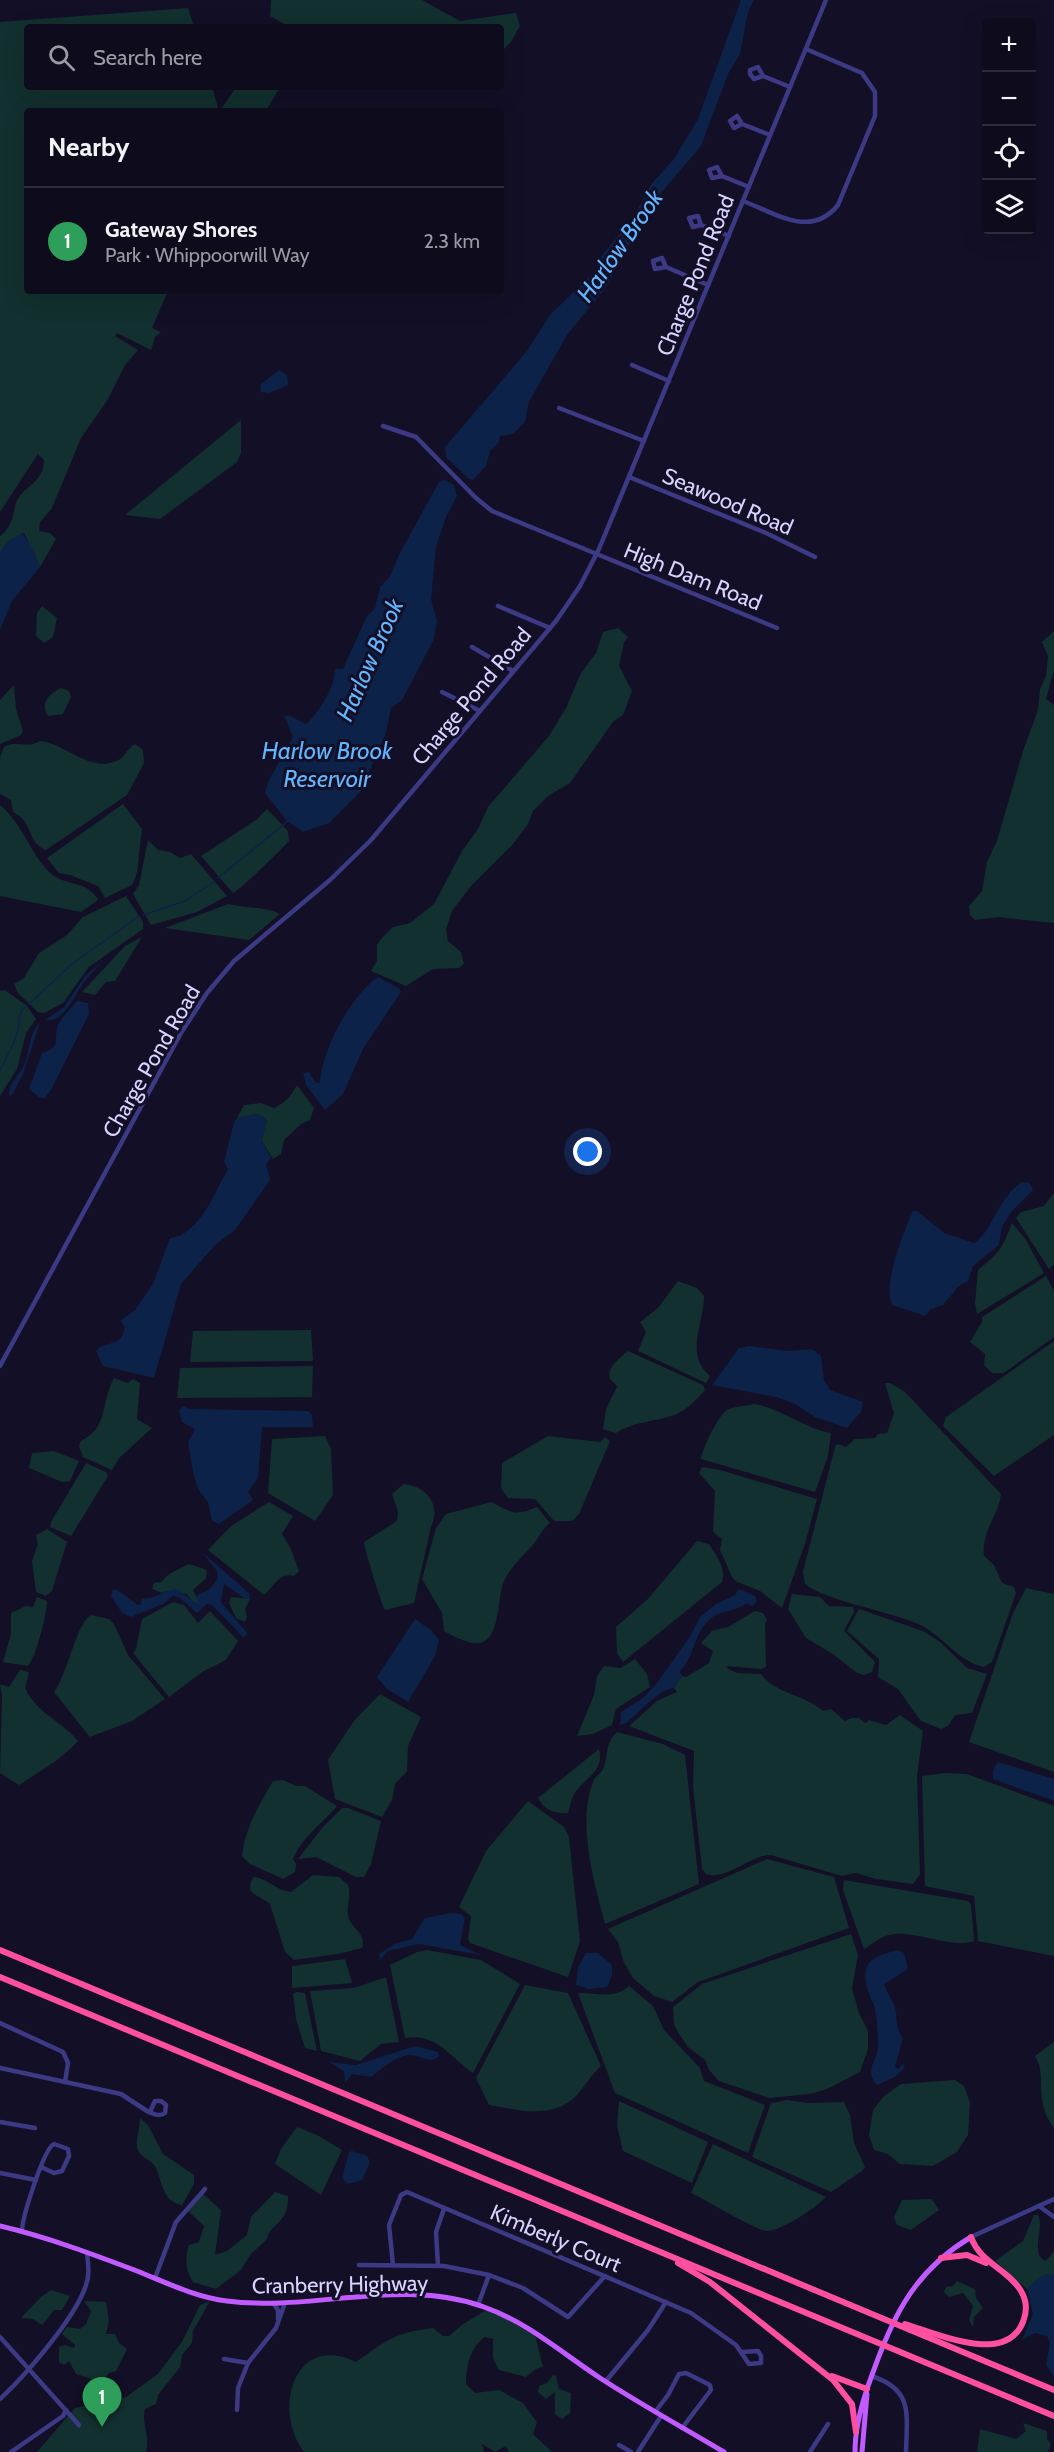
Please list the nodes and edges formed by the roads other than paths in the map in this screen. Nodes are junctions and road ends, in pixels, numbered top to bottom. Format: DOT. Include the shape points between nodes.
graph roads {
  1 [pos="826,0"];
  2 [pos="806,50"];
  3 [pos="763,76"];
  4 [pos="790,87"];
  5 [pos="742,124"];
  6 [pos="770,135"];
  7 [pos="722,176"];
  8 [pos="749,187"];
  9 [pos="743,201"];
  10 [pos="701,225"];
  11 [pos="729,236"];
  12 [pos="666,267"];
  13 [pos="708,285"];
  14 [pos="632,365"];
  15 [pos="669,381"];
  16 [pos="559,408"];
  17 [pos="383,426"];
  18 [pos="644,441"];
  19 [pos="628,477"];
  20 [pos="597,554"];
  21 [pos="815,557"];
  22 [pos="498,606"];
  23 [pos="550,628"];
  24 [pos="777,628"];
  25 [pos="472,647"];
  26 [pos="513,671"];
  27 [pos="442,692"];
  28 [pos="480,711"];
  29 [pos="0,1366"];
  30 [pos="0,1950"];
  31 [pos="0,1977"];
  32 [pos="0,2023"];
  33 [pos="0,2068"];
  34 [pos="65,2082"];
  35 [pos="150,2112"];
  36 [pos="0,2122"];
  37 [pos="35,2128"];
  38 [pos="41,2167"];
  39 [pos="0,2173"];
  40 [pos="36,2180"];
  41 [pos="205,2189"];
  42 [pos="1054,2199"];
  43 [pos="1039,2206"];
  44 [pos="444,2209"];
  45 [pos="1054,2217"];
  46 [pos="0,2226"];
  47 [pos="22,2231"];
  48 [pos="971,2237"];
  49 [pos="656,2250"];
  50 [pos="87,2253"];
  51 [pos="941,2258"];
  52 [pos="359,2265"];
  53 [pos="393,2265"];
  54 [pos="438,2266"];
  55 [pos="997,2270"];
  56 [pos="489,2275"];
  57 [pos="605,2276"];
  58 [pos="155,2278"];
  59 [pos="666,2302"];
  60 [pos="273,2303"];
  61 [pos="285,2303"];
  62 [pos="478,2305"];
  63 [pos="870,2313"];
  64 [pos="279,2322"];
  65 [pos="0,2337"];
  66 [pos="742,2352"];
  67 [pos="224,2359"];
  68 [pos="248,2363"];
  69 [pos="29,2370"];
  70 [pos="821,2370"];
  71 [pos="871,2376"];
  72 [pos="606,2381"];
  73 [pos="867,2389"];
  74 [pos="1054,2390"];
  75 [pos="0,2399"];
  76 [pos="66,2410"];
  77 [pos="237,2410"];
  78 [pos="655,2412"];
  79 [pos="662,2416"];
  80 [pos="1054,2416"];
  81 [pos="828,2424"];
  82 [pos="79,2425"];
  83 [pos="682,2428"];
  84 [pos="856,2432"];
  85 [pos="619,2445"];
  86 [pos="11,2452"];
  87 [pos="631,2452"];
  88 [pos="638,2452"];
  89 [pos="724,2452"];
  90 [pos="810,2452"];
  91 [pos="855,2452"];
  92 [pos="862,2452"];
  93 [pos="906,2452"];
  1 -- 2 [label="street, Charge Pond Road"];
  2 -- 4 [label="street, Charge Pond Road"];
  2 -- 9 [label="street" via="862,73 875,92 875,116 838,205 827,217 803,224"];
  3 -- 4 [label="street"];
  4 -- 6 [label="street, Charge Pond Road"];
  5 -- 6 [label="street"];
  6 -- 8 [label="street, Charge Pond Road"];
  7 -- 8 [label="street"];
  8 -- 9 [label="street, Charge Pond Road"];
  9 -- 11 [label="street, Charge Pond Road"];
  10 -- 11 [label="street"];
  11 -- 13 [label="street, Charge Pond Road"];
  12 -- 13 [label="street"];
  13 -- 15 [label="street, Charge Pond Road"];
  14 -- 15 [label="street"];
  15 -- 18 [label="street, Charge Pond Road"];
  16 -- 18 [label="street"];
  17 -- 20 [label="street, High Dam Road" via="416,437 492,511"];
  18 -- 19 [label="street, Charge Pond Road"];
  19 -- 20 [label="street, Charge Pond Road"];
  19 -- 21 [label="street, Seawood Road"];
  20 -- 23 [label="street, Charge Pond Road" via="575,595"];
  20 -- 24 [label="street, High Dam Road"];
  22 -- 23 [label="street"];
  23 -- 26 [label="street, Charge Pond Road"];
  25 -- 26 [label="street"];
  26 -- 28 [label="street, Charge Pond Road"];
  27 -- 28 [label="street"];
  28 -- 29 [label="street, Charge Pond Road" via="363,849 245,951 203,999"];
  30 -- 63 [label="highway"];
  31 -- 49 [label="highway"];
  32 -- 34 [label="street" via="62,2050 68,2061"];
  33 -- 34 [label="street"];
  34 -- 35 [label="street" via="124,2095"];
  36 -- 37 [label="street"];
  38 -- 38 [label="street" via="51,2144 68,2149 64,2168 54,2173"];
  38 -- 40 [label="street"];
  39 -- 40 [label="street"];
  40 -- 47 [label="street"];
  41 -- 58 [label="street" via="176,2222"];
  42 -- 43 [label="street"];
  43 -- 45 [label="street"];
  43 -- 48 [label="street"];
  44 -- 53 [label="street, Kimberly Court" via="404,2192 390,2225"];
  44 -- 54 [label="street" via="436,2232"];
  44 -- 57 [label="street, Kimberly Court"];
  46 -- 47 [label="main road, Cranberry Highway"];
  47 -- 50 [label="main road, Cranberry Highway"];
  48 -- 51 [label="main road"];
  48 -- 55 [label="highway"];
  49 -- 70 [label="highway" via="710,2282"];
  49 -- 80 [label="highway"];
  50 -- 58 [label="main road, Cranberry Highway"];
  50 -- 69 [label="street" via="88,2276 82,2295"];
  51 -- 55 [label="highway" via="968,2255"];
  51 -- 71 [label="main road" via="912,2289 898,2312"];
  52 -- 53 [label="street"];
  53 -- 54 [label="street"];
  54 -- 56 [label="street"];
  55 -- 63 [label="highway" via="1018,2287 1026,2303 1021,2326 1004,2341 964,2342"];
  56 -- 57 [label="street" via="523,2288 566,2317"];
  56 -- 62 [label="street"];
  57 -- 59 [label="street, Kimberly Court"];
  58 -- 60 [label="main road, Cranberry Highway" via="210,2298"];
  59 -- 66 [label="street, Kimberly Court" via="695,2314"];
  59 -- 72 [label="street" via="648,2331"];
  60 -- 61 [label="main road, Cranberry Highway"];
  60 -- 64 [label="street"];
  61 -- 62 [label="main road, Cranberry Highway" via="403,2296 437,2297"];
  61 -- 64 [label="street"];
  62 -- 72 [label="main road, Cranberry Highway" via="520,2324"];
  63 -- 74 [label="highway"];
  64 -- 68 [label="street"];
  65 -- 69 [label="street"];
  67 -- 68 [label="street"];
  68 -- 77 [label="street" via="238,2388"];
  69 -- 75 [label="street"];
  69 -- 76 [label="street"];
  70 -- 73 [label="highway"];
  70 -- 84 [label="highway" via="852,2404"];
  71 -- 73 [label="main road"];
  71 -- 93 [label="street" via="893,2385 903,2396"];
  72 -- 78 [label="main road, Cranberry Highway"];
  73 -- 84 [label="main road"];
  73 -- 92 [label="main road"];
  76 -- 82 [label="street"];
  76 -- 86 [label="street"];
  78 -- 79 [label="main road, Cranberry Highway"];
  78 -- 83 [label="street" via="677,2376 683,2373 711,2387"];
  79 -- 83 [label="main road, Cranberry Highway"];
  79 -- 88 [label="street"];
  81 -- 90 [label="street"];
  83 -- 89 [label="main road, Cranberry Highway"];
  84 -- 91 [label="main road"];
  85 -- 87 [label="street"];
}
